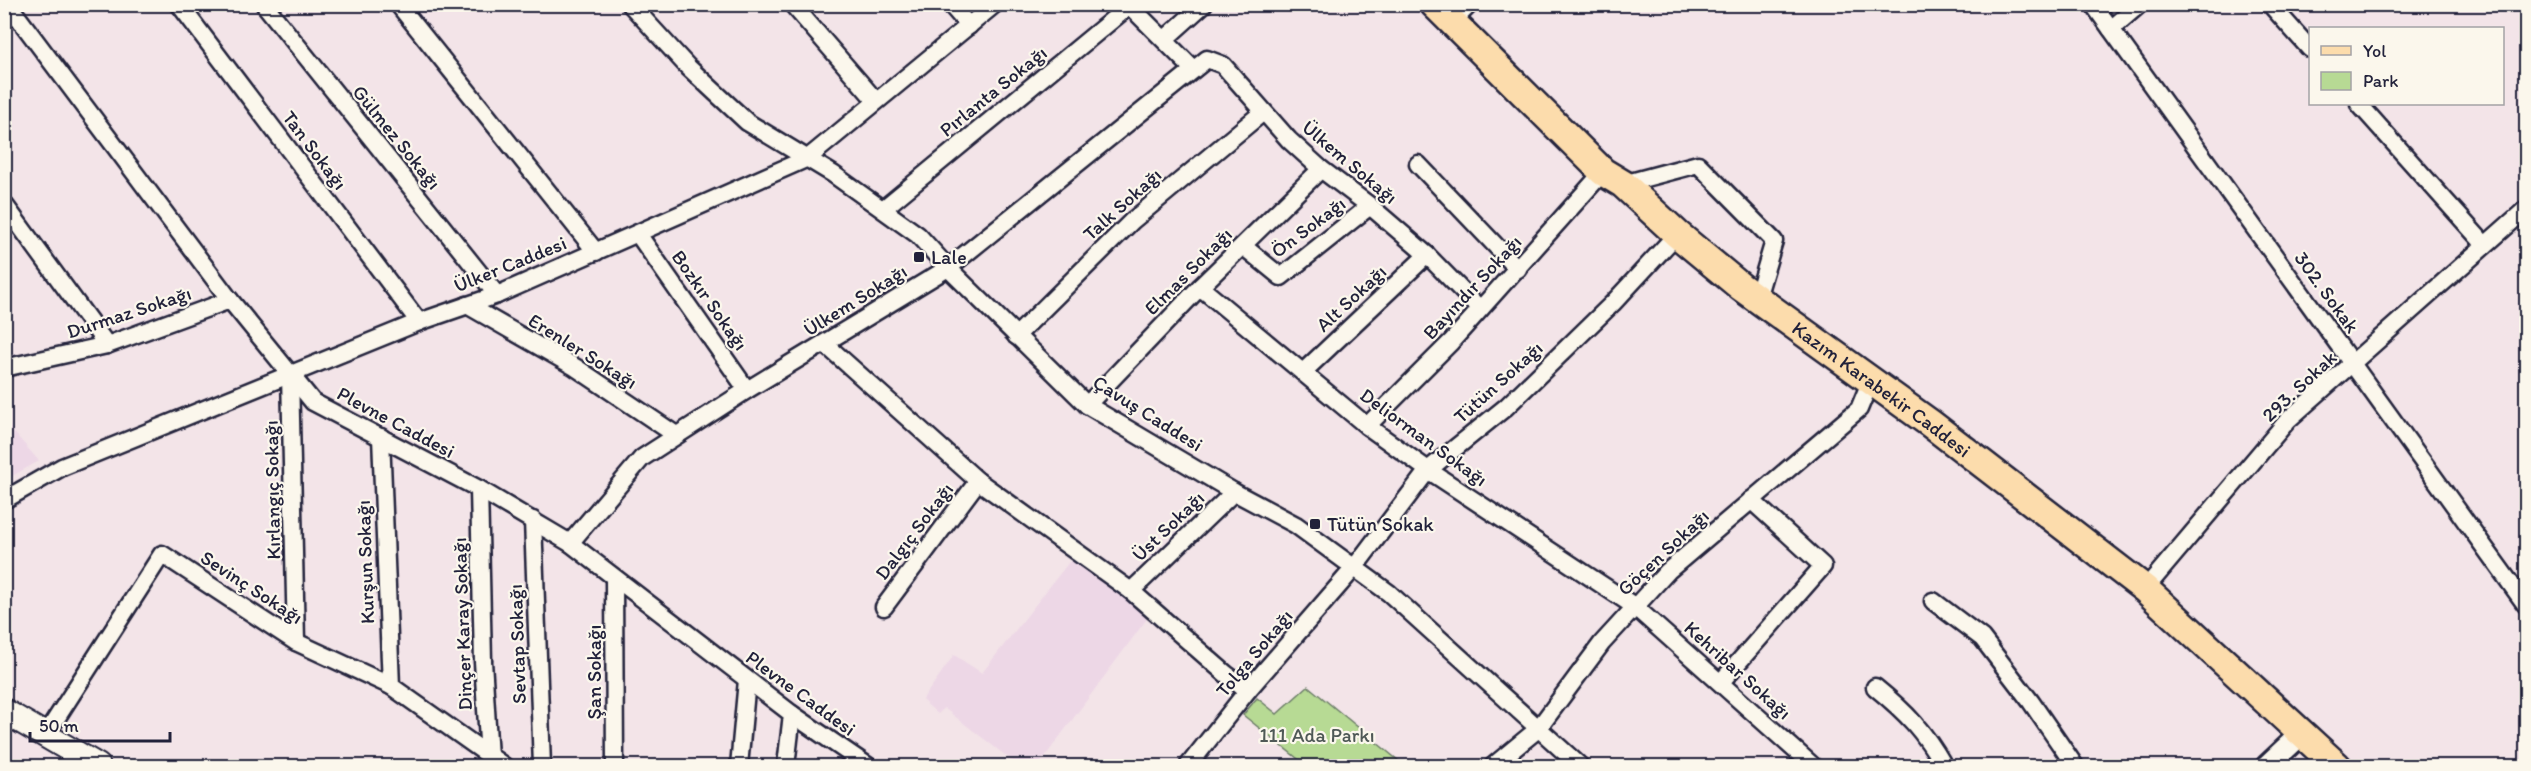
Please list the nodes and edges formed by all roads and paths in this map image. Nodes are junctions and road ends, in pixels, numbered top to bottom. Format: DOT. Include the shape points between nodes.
graph roads {
  1 [pos="178,4"];
  2 [pos="264,4"];
  3 [pos="398,4"];
  4 [pos="630,4"];
  5 [pos="792,4"];
  6 [pos="950,4"];
  7 [pos="994,4"];
  8 [pos="1204,4"];
  9 [pos="2093,4"];
  10 [pos="2140,4"];
  11 [pos="2270,4"];
  12 [pos="1129,5"];
  13 [pos="10,7"];
  14 [pos="1452,10"];
  15 [pos="969,26"];
  16 [pos="2111,29"];
  17 [pos="1165,39"];
  18 [pos="2309,48"];
  19 [pos="1193,69"];
  20 [pos="876,101"];
  21 [pos="2360,105"];
  22 [pos="1263,112"];
  23 [pos="808,158"];
  24 [pos="1418,164"];
  25 [pos="1321,169"];
  26 [pos="1613,178"];
  27 [pos="4,204"];
  28 [pos="1370,206"];
  29 [pos="883,209"];
  30 [pos="2526,209"];
  31 [pos="638,234"];
  32 [pos="1677,234"];
  33 [pos="2485,245"];
  34 [pos="1243,246"];
  35 [pos="596,252"];
  36 [pos="1427,255"];
  37 [pos="948,268"];
  38 [pos="1518,269"];
  39 [pos="1200,287"];
  40 [pos="497,295"];
  41 [pos="1757,298"];
  42 [pos="230,300"];
  43 [pos="467,305"];
  44 [pos="1480,309"];
  45 [pos="418,321"];
  46 [pos="1016,336"];
  47 [pos="825,344"];
  48 [pos="107,345"];
  49 [pos="2354,364"];
  50 [pos="4,368"];
  51 [pos="1303,372"];
  52 [pos="290,374"];
  53 [pos="1871,380"];
  54 [pos="747,390"];
  55 [pos="1087,405"];
  56 [pos="1367,426"];
  57 [pos="676,435"];
  58 [pos="381,437"];
  59 [pos="1428,470"];
  60 [pos="978,481"];
  61 [pos="479,489"];
  62 [pos="1234,492"];
  63 [pos="4,500"];
  64 [pos="1751,500"];
  65 [pos="533,520"];
  66 [pos="570,543"];
  67 [pos="1354,568"];
  68 [pos="614,578"];
  69 [pos="2145,589"];
  70 [pos="1131,591"];
  71 [pos="1933,601"];
  72 [pos="2526,605"];
  73 [pos="1634,606"];
  74 [pos="884,607"];
  75 [pos="296,642"];
  76 [pos="747,680"];
  77 [pos="1721,682"];
  78 [pos="391,686"];
  79 [pos="1875,687"];
  80 [pos="1248,690"];
  81 [pos="4,711"];
  82 [pos="792,714"];
  83 [pos="1538,729"];
  84 [pos="2301,734"];
  85 [pos="45,736"];
  86 [pos="489,757"];
  87 [pos="98,766"];
  88 [pos="504,766"];
  89 [pos="542,766"];
  90 [pos="615,766"];
  91 [pos="739,766"];
  92 [pos="786,766"];
  93 [pos="868,766"];
  94 [pos="1188,766"];
  95 [pos="1493,766"];
  96 [pos="1580,766"];
  97 [pos="1813,766"];
  98 [pos="1944,766"];
  99 [pos="2075,766"];
  100 [pos="2267,766"];
  101 [pos="2337,766"];
  1 -- 45 [label="street, Tan Sokağı"];
  2 -- 40 [label="street, Gülmez Sokağı"];
  3 -- 35 [label="street"];
  4 -- 23 [label="street, Çavuş Caddesi" via="688,67 747,122"];
  5 -- 20 [label="street"];
  6 -- 15 [label="street"];
  7 -- 15 [label="street, Ülker Caddesi"];
  8 -- 17 [label="street"];
  9 -- 16 [label="street, 302. Sokak"];
  10 -- 16 [label="street"];
  11 -- 18 [label="street"];
  12 -- 17 [label="street"];
  12 -- 29 [label="street, Pırlanta Sokağı"];
  13 -- 42 [label="street, Plevne Caddesi"];
  14 -- 26 [label="main road, Kazım Karabekir Caddesi"];
  15 -- 20 [label="street, Ülker Caddesi"];
  16 -- 49 [label="street, 302. Sokak"];
  17 -- 19 [label="street"];
  19 -- 22 [label="street, Ülkem Sokağı" via="1207,59 1223,65"];
  19 -- 37 [label="street, Ülkem Sokağı"];
  20 -- 23 [label="street, Ülker Caddesi"];
  21 -- 33 [label="street"];
  22 -- 25 [label="street, Ülkem Sokağı"];
  22 -- 46 [label="street, Talk Sokağı" via="1132,221"];
  23 -- 29 [label="street, Çavuş Caddesi"];
  23 -- 31 [label="street, Ülker Caddesi"];
  24 -- 38 [label="street"];
  25 -- 28 [label="street, Ülkem Sokağı"];
  25 -- 34 [label="street, Elmas Sokağı"];
  26 -- 32 [label="main road, Kazım Karabekir Caddesi"];
  26 -- 38 [label="street, Bayındır Sokağı"];
  26 -- 41 [label="street" via="1698,164 1774,241"];
  27 -- 48 [label="street"];
  28 -- 34 [label="street, Ön Sokağı" via="1281,277"];
  28 -- 36 [label="street, Ülkem Sokağı"];
  29 -- 37 [label="street, Çavuş Caddesi" via="918,235"];
  30 -- 33 [label="street, 293. Sokak"];
  31 -- 35 [label="street, Ülker Caddesi"];
  31 -- 54 [label="street, Bozkır Sokağı"];
  32 -- 41 [label="main road, Kazım Karabekir Caddesi"];
  32 -- 59 [label="street, Tütün Sokağı" via="1506,407"];
  33 -- 49 [label="street, 293. Sokak"];
  34 -- 39 [label="street, Elmas Sokağı"];
  35 -- 40 [label="street, Ülker Caddesi"];
  36 -- 44 [label="street, Ülkem Sokağı"];
  36 -- 51 [label="street, Alt Sokağı"];
  37 -- 46 [label="street, Çavuş Caddesi"];
  37 -- 47 [label="street, Ülkem Sokağı"];
  38 -- 44 [label="street, Bayındır Sokağı"];
  39 -- 51 [label="street, Deliorman Sokağı"];
  39 -- 55 [label="street, Elmas Sokağı"];
  40 -- 43 [label="street, Ülker Caddesi"];
  41 -- 53 [label="main road, Kazım Karabekir Caddesi"];
  42 -- 48 [label="street, Durmaz Sokağı"];
  42 -- 52 [label="street, Plevne Caddesi"];
  43 -- 45 [label="street, Ülker Caddesi"];
  43 -- 57 [label="street, Erenler Sokağı" via="575,367"];
  44 -- 56 [label="street, Bayındır Sokağı"];
  45 -- 52 [label="street, Ülker Caddesi"];
  46 -- 55 [label="street, Çavuş Caddesi"];
  47 -- 54 [label="street, Ülkem Sokağı"];
  47 -- 60 [label="street"];
  48 -- 50 [label="street, Durmaz Sokağı"];
  49 -- 69 [label="street, 293. Sokak" via="2288,420"];
  49 -- 72 [label="street, 302. Sokak"];
  51 -- 56 [label="street, Deliorman Sokağı"];
  52 -- 58 [label="street, Plevne Caddesi" via="313,402"];
  52 -- 63 [label="street, Ülker Caddesi" via="62,467"];
  52 -- 75 [label="street, Kırlangıç Sokağı"];
  53 -- 64 [label="street, Göçen Sokağı" via="1858,409"];
  53 -- 69 [label="main road, Kazım Karabekir Caddesi"];
  54 -- 57 [label="street, Ülkem Sokağı"];
  55 -- 62 [label="street, Çavuş Caddesi"];
  56 -- 59 [label="street, Deliorman Sokağı"];
  57 -- 66 [label="street, Ülkem Sokağı" via="635,466"];
  58 -- 61 [label="street, Plevne Caddesi"];
  58 -- 78 [label="street, Kurşun Sokağı"];
  59 -- 67 [label="street, Tütün Sokağı"];
  59 -- 73 [label="street, Deliorman Sokağı"];
  60 -- 70 [label="street"];
  60 -- 74 [label="street, Dalgıç Sokağı"];
  61 -- 65 [label="street, Plevne Caddesi"];
  61 -- 86 [label="street, Dinçer Karay Sokağı"];
  62 -- 67 [label="street, Çavuş Caddesi" via="1296,525"];
  62 -- 70 [label="street, Üst Sokağı"];
  64 -- 73 [label="street, Göçen Sokağı" via="1668,571"];
  64 -- 77 [label="street" via="1823,566"];
  65 -- 66 [label="street, Plevne Caddesi"];
  65 -- 89 [label="street, Sevtap Sokağı"];
  66 -- 68 [label="street, Plevne Caddesi"];
  67 -- 80 [label="street, Tolga Sokağı"];
  67 -- 83 [label="street, Çavuş Caddesi" via="1389,593"];
  68 -- 76 [label="street, Plevne Caddesi"];
  68 -- 90 [label="street, Şan Sokağı"];
  69 -- 84 [label="main road, Kazım Karabekir Caddesi"];
  70 -- 80 [label="street"];
  71 -- 99 [label="street" via="1982,638"];
  73 -- 77 [label="street, Kehribar Sokağı"];
  73 -- 83 [label="street, Göçen Sokağı"];
  75 -- 78 [label="street, Sevinç Sokağı"];
  75 -- 85 [label="street, Sevinç Sokağı" via="162,554"];
  76 -- 82 [label="street, Plevne Caddesi"];
  76 -- 91 [label="street"];
  77 -- 97 [label="street, Kehribar Sokağı"];
  78 -- 86 [label="street, Sevinç Sokağı"];
  79 -- 98 [label="street" via="1904,710 1930,740"];
  80 -- 94 [label="street, Tolga Sokağı"];
  81 -- 85 [label="main road"];
  82 -- 92 [label="street"];
  82 -- 93 [label="street, Plevne Caddesi"];
  83 -- 95 [label="street, Göçen Sokağı"];
  83 -- 96 [label="street, Çavuş Caddesi"];
  84 -- 100 [label="street"];
  84 -- 101 [label="main road, Kazım Karabekir Caddesi"];
  85 -- 87 [label="main road"];
  86 -- 88 [label="street, Sevinç Sokağı"];
}
